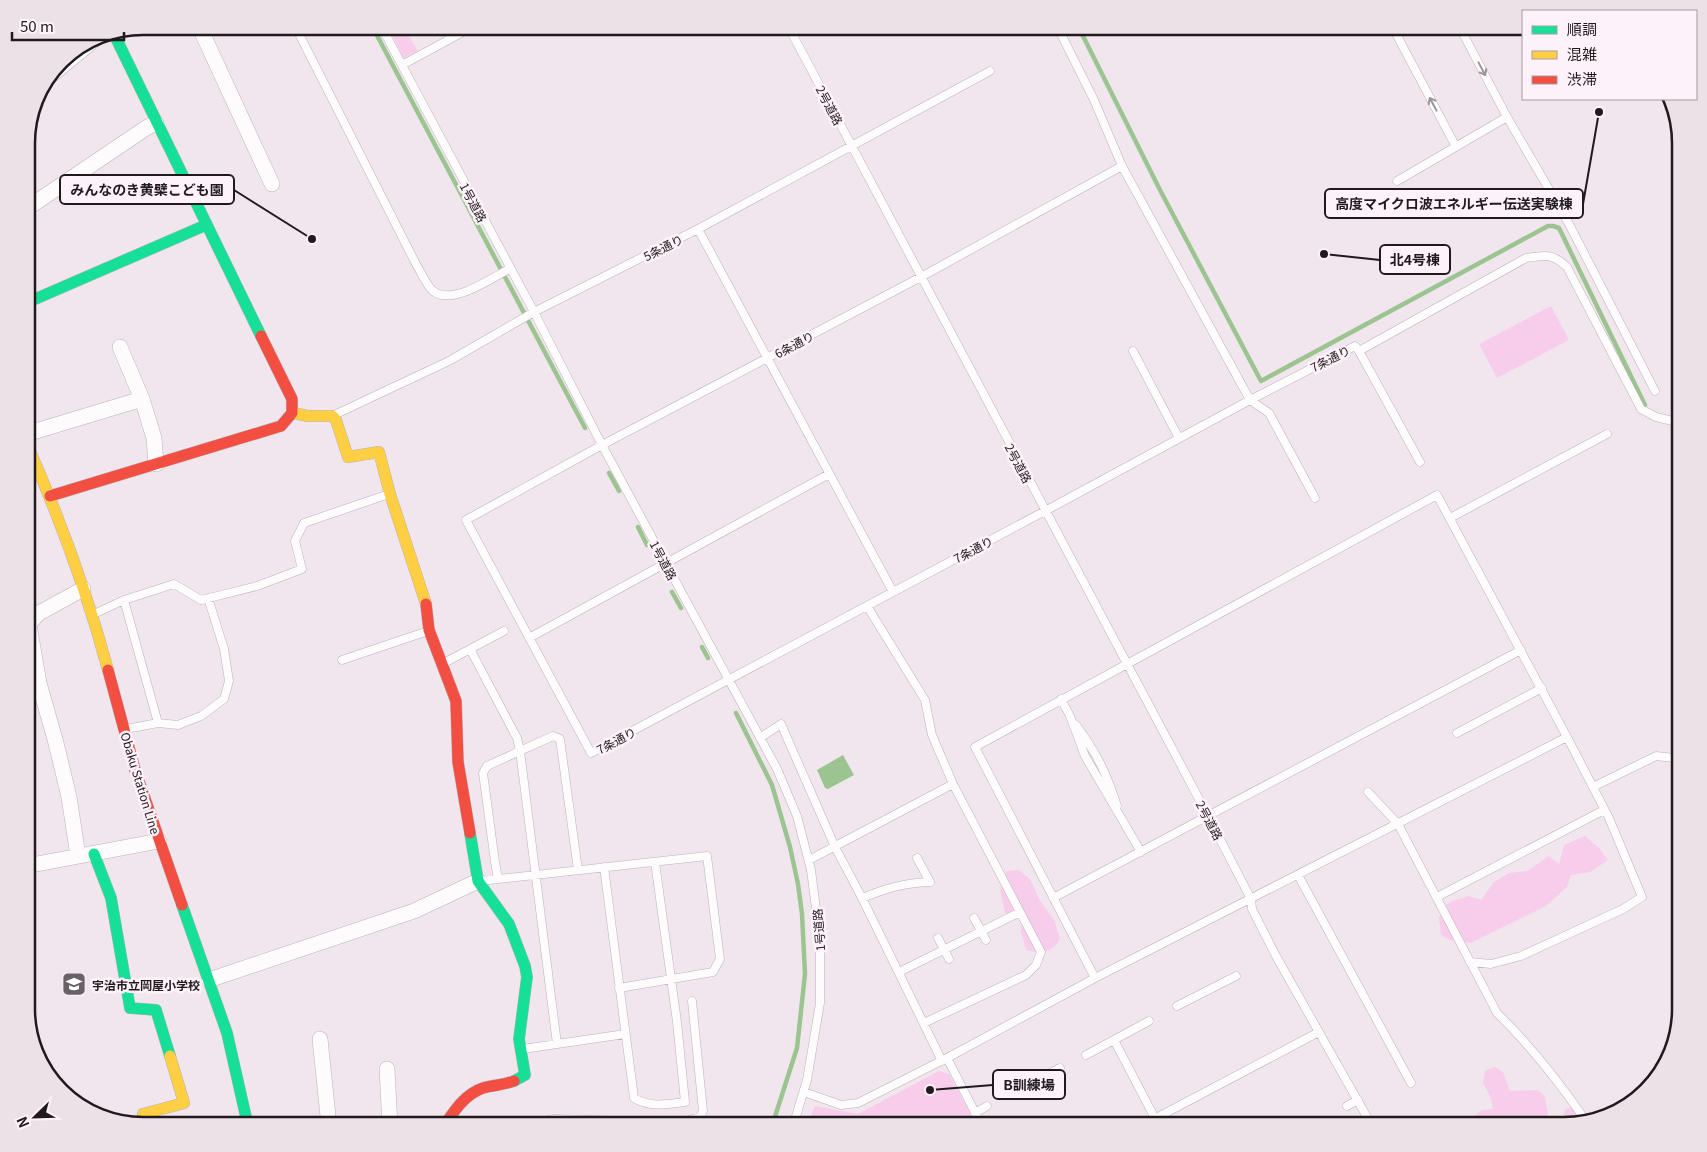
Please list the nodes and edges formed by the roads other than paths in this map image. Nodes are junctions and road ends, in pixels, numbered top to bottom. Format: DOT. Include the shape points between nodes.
graph roads {
  1 [pos="203,35"];
  2 [pos="300,35"];
  3 [pos="387,35"];
  4 [pos="457,35"];
  5 [pos="793,35"];
  6 [pos="1062,35"];
  7 [pos="1397,35"];
  8 [pos="1464,35"];
  9 [pos="116,39"];
  10 [pos="402,65"];
  11 [pos="990,71"];
  12 [pos="1507,117"];
  13 [pos="156,123"];
  14 [pos="851,145"];
  15 [pos="1456,147"];
  16 [pos="1122,166"];
  17 [pos="1397,181"];
  18 [pos="272,184"];
  19 [pos="35,203"];
  20 [pos="206,225"];
  21 [pos="698,228"];
  22 [pos="509,269"];
  23 [pos="921,277"];
  24 [pos="35,299"];
  25 [pos="532,313"];
  26 [pos="120,347"];
  27 [pos="1357,348"];
  28 [pos="1133,351"];
  29 [pos="766,358"];
  30 [pos="1655,391"];
  31 [pos="142,399"];
  32 [pos="1250,400"];
  33 [pos="293,413"];
  34 [pos="332,416"];
  35 [pos="1672,421"];
  36 [pos="35,431"];
  37 [pos="1607,434"];
  38 [pos="1179,438"];
  39 [pos="602,444"];
  40 [pos="35,462"];
  41 [pos="1420,462"];
  42 [pos="156,464"];
  43 [pos="829,474"];
  44 [pos="390,494"];
  45 [pos="50,496"];
  46 [pos="1315,498"];
  47 [pos="1045,511"];
  48 [pos="1450,518"];
  49 [pos="666,564"];
  50 [pos="84,589"];
  51 [pos="893,592"];
  52 [pos="208,598"];
  53 [pos="124,600"];
  54 [pos="866,606"];
  55 [pos="93,615"];
  56 [pos="35,618"];
  57 [pos="429,630"];
  58 [pos="504,631"];
  59 [pos="529,638"];
  60 [pos="470,649"];
  61 [pos="1521,650"];
  62 [pos="342,660"];
  63 [pos="35,662"];
  64 [pos="442,663"];
  65 [pos="1127,663"];
  66 [pos="728,680"];
  67 [pos="1542,688"];
  68 [pos="1061,699"];
  69 [pos="158,724"];
  70 [pos="124,730"];
  71 [pos="1458,733"];
  72 [pos="1567,737"];
  73 [pos="760,738"];
  74 [pos="520,751"];
  75 [pos="1672,758"];
  76 [pos="953,784"];
  77 [pos="1593,787"];
  78 [pos="1368,792"];
  79 [pos="1604,810"];
  80 [pos="1208,816"];
  81 [pos="1398,824"];
  82 [pos="159,841"];
  83 [pos="835,846"];
  84 [pos="1141,852"];
  85 [pos="94,854"];
  86 [pos="78,856"];
  87 [pos="917,858"];
  88 [pos="808,860"];
  89 [pos="655,862"];
  90 [pos="35,864"];
  91 [pos="604,867"];
  92 [pos="578,870"];
  93 [pos="537,875"];
  94 [pos="1298,875"];
  95 [pos="498,879"];
  96 [pos="478,881"];
  97 [pos="1437,897"];
  98 [pos="862,898"];
  99 [pos="1053,898"];
  100 [pos="1251,899"];
  101 [pos="1020,912"];
  102 [pos="974,918"];
  103 [pos="981,932"];
  104 [pos="938,938"];
  105 [pos="986,940"];
  106 [pos="944,949"];
  107 [pos="949,959"];
  108 [pos="1470,962"];
  109 [pos="899,972"];
  110 [pos="1236,976"];
  111 [pos="1095,978"];
  112 [pos="671,979"];
  113 [pos="209,980"];
  114 [pos="619,988"];
  115 [pos="692,1001"];
  116 [pos="1177,1006"];
  117 [pos="1149,1021"];
  118 [pos="924,1023"];
  119 [pos="1319,1032"];
  120 [pos="626,1034"];
  121 [pos="320,1039"];
  122 [pos="1114,1040"];
  123 [pos="557,1044"];
  124 [pos="521,1049"];
  125 [pos="1086,1055"];
  126 [pos="944,1060"];
  127 [pos="1060,1068"];
  128 [pos="387,1069"];
  129 [pos="1411,1083"];
  130 [pos="804,1092"];
  131 [pos="1014,1092"];
  132 [pos="1358,1100"];
  133 [pos="987,1106"];
  134 [pos="1348,1106"];
  135 [pos="975,1113"];
  136 [pos="1582,1115"];
  137 [pos="143,1117"];
  138 [pos="246,1117"];
  139 [pos="328,1117"];
  140 [pos="390,1117"];
  141 [pos="451,1117"];
  142 [pos="700,1117"];
  143 [pos="796,1117"];
  144 [pos="977,1117"];
  145 [pos="1155,1117"];
  146 [pos="1167,1117"];
  147 [pos="1367,1117"];
  1 -- 18 [label="street"];
  2 -- 22 [label="lane" via="432,290 440,295 459,294"];
  3 -- 10 [label="lane, 1号道路"];
  4 -- 10 [label="lane"];
  5 -- 14 [label="lane, 2号道路"];
  6 -- 16 [label="lane"];
  15 -- 7 [label="lane, one-way"];
  8 -- 12 [label="lane, one-way"];
  9 -- 13 [label="street"];
  10 -- 22 [label="lane, 1号道路"];
  11 -- 14 [label="lane, 5条通り"];
  12 -- 15 [label="lane"];
  12 -- 30 [label="lane" via="1568,222"];
  13 -- 19 [label="street"];
  13 -- 20 [label="street"];
  14 -- 21 [label="lane, 5条通り"];
  14 -- 23 [label="lane, 2号道路"];
  15 -- 17 [label="lane"];
  16 -- 23 [label="lane, 6条通り"];
  16 -- 32 [label="lane"];
  20 -- 24 [label="street"];
  20 -- 33 [label="street" via="288,388 293,400"];
  21 -- 25 [label="lane, 5条通り"];
  21 -- 29 [label="lane"];
  22 -- 25 [label="lane, 1号道路"];
  23 -- 29 [label="lane, 6条通り"];
  23 -- 47 [label="lane, 2号道路"];
  25 -- 34 [label="lane, 5条通り" via="449,361"];
  25 -- 39 [label="lane, 1号道路"];
  26 -- 31 [label="street"];
  27 -- 32 [label="lane, 7条通り"];
  27 -- 35 [label="lane, 7条通り" via="1526,258 1556,258 1566,267 1579,289 1641,409"];
  27 -- 41 [label="lane"];
  28 -- 38 [label="lane"];
  29 -- 39 [label="lane, 6条通り"];
  29 -- 43 [label="lane"];
  31 -- 36 [label="street"];
  31 -- 42 [label="street" via="154,438"];
  32 -- 38 [label="lane, 7条通り"];
  32 -- 46 [label="lane" via="1269,413"];
  33 -- 34 [label="street"];
  33 -- 42 [label="street" via="281,426"];
  34 -- 44 [label="street" via="348,456 379,452"];
  37 -- 48 [label="lane"];
  38 -- 47 [label="lane, 7条通り"];
  39 -- 49 [label="lane, 1号道路"];
  39 -- 59 [label="lane, 6条通り" via="466,520"];
  40 -- 45 [label="street, Obaku Station Line"];
  42 -- 45 [label="street"];
  43 -- 49 [label="lane"];
  43 -- 51 [label="lane"];
  44 -- 52 [label="lane" via="304,523 295,541 302,569 257,586"];
  44 -- 57 [label="street" via="425,600"];
  45 -- 50 [label="street, Obaku Station Line"];
  47 -- 51 [label="lane, 7条通り"];
  47 -- 65 [label="lane, 2号道路"];
  48 -- 61 [label="lane"];
  48 -- 65 [label="lane" via="1437,494"];
  49 -- 59 [label="lane"];
  49 -- 66 [label="lane, 1号道路"];
  50 -- 55 [label="street, Obaku Station Line"];
  50 -- 56 [label="street"];
  51 -- 54 [label="lane, 7条通り"];
  52 -- 53 [label="lane" via="201,600 174,584"];
  52 -- 69 [label="lane" via="224,649 229,681 224,699 201,716 178,725"];
  53 -- 55 [label="lane"];
  53 -- 69 [label="lane"];
  54 -- 66 [label="lane, 7条通り"];
  54 -- 76 [label="lane" via="925,700 932,735"];
  55 -- 70 [label="street, Obaku Station Line"];
  57 -- 62 [label="lane"];
  57 -- 64 [label="street"];
  58 -- 60 [label="lane"];
  59 -- 66 [label="lane, 7条通り" via="591,753"];
  60 -- 64 [label="lane"];
  60 -- 74 [label="lane" via="517,738"];
  61 -- 67 [label="lane"];
  61 -- 80 [label="lane"];
  63 -- 86 [label="street" via="69,797"];
  64 -- 96 [label="street" via="456,701 458,762"];
  65 -- 68 [label="lane"];
  65 -- 80 [label="lane, 2号道路"];
  66 -- 73 [label="lane, 1号道路"];
  67 -- 71 [label="lane"];
  67 -- 72 [label="lane"];
  68 -- 84 [label="lane" via="1100,785"];
  68 -- 99 [label="lane" via="975,747"];
  69 -- 70 [label="lane"];
  70 -- 82 [label="street, Obaku Station Line"];
  72 -- 77 [label="lane"];
  72 -- 81 [label="lane"];
  73 -- 83 [label="lane" via="781,724"];
  73 -- 88 [label="lane, 1号道路" via="778,769 797,816"];
  74 -- 92 [label="lane" via="554,736 560,740"];
  74 -- 93 [label="lane"];
  74 -- 95 [label="lane" via="487,766 483,773"];
  75 -- 77 [label="lane" via="1656,756"];
  76 -- 83 [label="lane"];
  76 -- 101 [label="lane"];
  77 -- 79 [label="lane"];
  78 -- 81 [label="lane"];
  79 -- 97 [label="lane"];
  79 -- 108 [label="lane" via="1642,897 1521,956 1491,964"];
  80 -- 84 [label="lane"];
  80 -- 100 [label="lane, 2号道路"];
  81 -- 94 [label="lane"];
  81 -- 97 [label="lane"];
  82 -- 85 [label="street"];
  82 -- 113 [label="street, Obaku Station Line"];
  83 -- 88 [label="lane"];
  83 -- 98 [label="lane"];
  84 -- 99 [label="lane"];
  85 -- 86 [label="street"];
  85 -- 137 [label="street" via="111,898 130,1008 156,1010 184,1103 143,1114"];
  86 -- 90 [label="street"];
  87 -- 98 [label="lane" via="930,882 888,887"];
  88 -- 130 [label="lane, 1号道路" via="820,939 820,1003"];
  89 -- 91 [label="lane"];
  89 -- 112 [label="lane"];
  89 -- 112 [label="lane" via="707,856 720,959 714,972"];
  91 -- 92 [label="lane"];
  91 -- 114 [label="lane"];
  92 -- 93 [label="lane"];
  93 -- 95 [label="lane"];
  93 -- 123 [label="lane"];
  94 -- 100 [label="lane"];
  94 -- 129 [label="lane"];
  95 -- 96 [label="lane"];
  96 -- 113 [label="street" via="414,911"];
  96 -- 124 [label="street" via="509,924 525,966"];
  97 -- 108 [label="lane"];
  98 -- 109 [label="lane"];
  99 -- 111 [label="lane"];
  100 -- 111 [label="lane"];
  100 -- 119 [label="lane, 2号道路" via="1252,909 1276,956"];
  101 -- 103 [label="lane"];
  101 -- 118 [label="lane" via="1041,952 1036,965 1026,975"];
  102 -- 103 [label="lane"];
  103 -- 105 [label="lane"];
  103 -- 106 [label="lane"];
  104 -- 106 [label="lane"];
  106 -- 107 [label="lane"];
  106 -- 109 [label="lane"];
  108 -- 136 [label="lane" via="1497,1013 1558,1082"];
  109 -- 118 [label="lane"];
  110 -- 116 [label="lane"];
  111 -- 126 [label="lane"];
  112 -- 114 [label="lane"];
  112 -- 120 [label="lane" via="685,1102 662,1105 642,1103 634,1098"];
  113 -- 138 [label="street, Obaku Station Line" via="227,1033"];
  114 -- 120 [label="lane"];
  115 -- 142 [label="lane" via="703,1111"];
  117 -- 122 [label="lane"];
  118 -- 126 [label="lane"];
  119 -- 132 [label="lane, 2号道路"];
  119 -- 146 [label="lane"];
  120 -- 123 [label="lane"];
  121 -- 139 [label="street"];
  122 -- 125 [label="lane"];
  122 -- 145 [label="lane"];
  123 -- 124 [label="lane"];
  124 -- 141 [label="street" via="525,1075 517,1082 477,1091"];
  126 -- 130 [label="lane" via="858,1103 841,1105"];
  126 -- 135 [label="lane"];
  127 -- 131 [label="lane"];
  128 -- 140 [label="street"];
  130 -- 143 [label="lane, 1号道路"];
  132 -- 134 [label="lane"];
  132 -- 147 [label="lane, 2号道路"];
  133 -- 135 [label="lane"];
  135 -- 144 [label="lane"];
}
